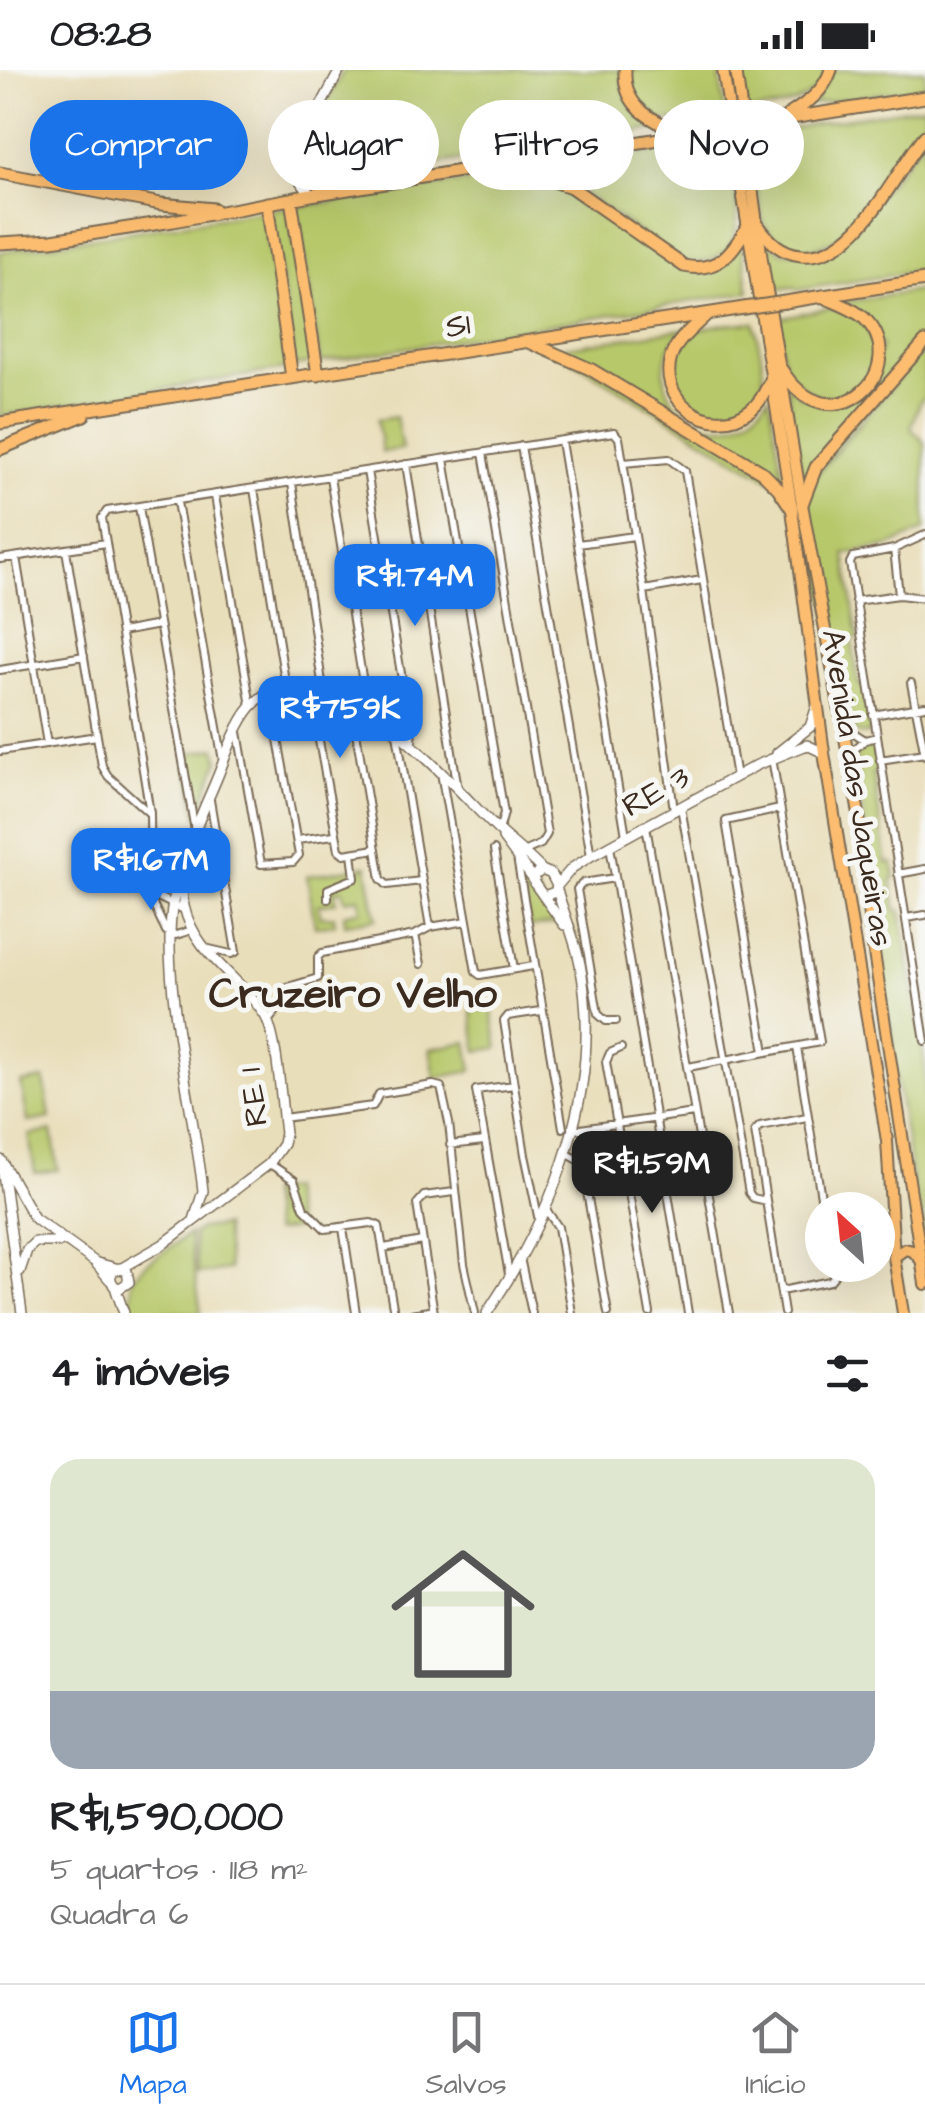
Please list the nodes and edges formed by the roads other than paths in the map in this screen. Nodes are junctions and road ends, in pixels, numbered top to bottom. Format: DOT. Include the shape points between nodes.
graph roads {
  1 [pos="340,70"];
  2 [pos="625,70"];
  3 [pos="831,70"];
  4 [pos="733,71"];
  5 [pos="925,96"];
  6 [pos="804,105"];
  7 [pos="804,115"];
  8 [pos="654,119"];
  9 [pos="925,136"];
  10 [pos="459,171"];
  11 [pos="0,172"];
  12 [pos="575,190"];
  13 [pos="311,194"];
  14 [pos="291,198"];
  15 [pos="267,203"];
  16 [pos="228,210"];
  17 [pos="753,227"];
  18 [pos="0,244"];
  19 [pos="925,280"];
  20 [pos="822,296"];
  21 [pos="708,314"];
  22 [pos="528,342"];
  23 [pos="925,342"];
  24 [pos="777,374"];
  25 [pos="318,375"];
  26 [pos="292,378"];
  27 [pos="106,406"];
  28 [pos="0,423"];
  29 [pos="562,440"];
  30 [pos="520,446"];
  31 [pos="0,449"];
  32 [pos="483,452"];
  33 [pos="444,459"];
  34 [pos="622,463"];
  35 [pos="406,464"];
  36 [pos="367,471"];
  37 [pos="330,477"];
  38 [pos="292,483"];
  39 [pos="254,490"];
  40 [pos="214,496"];
  41 [pos="177,502"];
  42 [pos="797,506"];
  43 [pos="139,507"];
  44 [pos="925,534"];
  45 [pos="634,536"];
  46 [pos="106,543"];
  47 [pos="578,544"];
  48 [pos="894,549"];
  49 [pos="66,550"];
  50 [pos="16,557"];
  51 [pos="0,560"];
  52 [pos="703,580"];
  53 [pos="644,590"];
  54 [pos="899,595"];
  55 [pos="925,598"];
  56 [pos="855,601"];
  57 [pos="159,626"];
  58 [pos="122,632"];
  59 [pos="807,637"];
  60 [pos="827,638"];
  61 [pos="84,656"];
  62 [pos="32,664"];
  63 [pos="0,670"];
  64 [pos="911,683"];
  65 [pos="310,686"];
  66 [pos="286,687"];
  67 [pos="323,689"];
  68 [pos="269,694"];
  69 [pos="351,702"];
  70 [pos="818,703"];
  71 [pos="251,707"];
  72 [pos="368,708"];
  73 [pos="922,708"];
  74 [pos="873,716"];
  75 [pos="843,725"];
  76 [pos="238,732"];
  77 [pos="397,732"];
  78 [pos="97,736"];
  79 [pos="876,737"];
  80 [pos="865,740"];
  81 [pos="47,744"];
  82 [pos="412,746"];
  83 [pos="0,752"];
  84 [pos="824,752"];
  85 [pos="925,754"];
  86 [pos="848,756"];
  87 [pos="770,759"];
  88 [pos="880,760"];
  89 [pos="223,764"];
  90 [pos="440,772"];
  91 [pos="736,776"];
  92 [pos="458,789"];
  93 [pos="210,800"];
  94 [pos="678,809"];
  95 [pos="780,809"];
  96 [pos="150,813"];
  97 [pos="859,814"];
  98 [pos="836,819"];
  99 [pos="646,826"];
  100 [pos="499,831"];
  101 [pos="195,832"];
  102 [pos="334,835"];
  103 [pos="626,836"];
  104 [pos="297,840"];
  105 [pos="610,846"];
  106 [pos="376,849"];
  107 [pos="494,850"];
  108 [pos="348,853"];
  109 [pos="520,855"];
  110 [pos="591,856"];
  111 [pos="152,868"];
  112 [pos="572,868"];
  113 [pos="925,869"];
  114 [pos="544,870"];
  115 [pos="182,874"];
  116 [pos="898,874"];
  117 [pos="533,878"];
  118 [pos="616,878"];
  119 [pos="421,881"];
  120 [pos="557,888"];
  121 [pos="544,896"];
  122 [pos="328,899"];
  123 [pos="171,906"];
  124 [pos="186,911"];
  125 [pos="925,915"];
  126 [pos="906,918"];
  127 [pos="467,921"];
  128 [pos="430,928"];
  129 [pos="192,930"];
  130 [pos="170,934"];
  131 [pos="415,935"];
  132 [pos="570,935"];
  133 [pos="204,948"];
  134 [pos="230,954"];
  135 [pos="421,964"];
  136 [pos="533,966"];
  137 [pos="224,968"];
  138 [pos="514,970"];
  139 [pos="541,1010"];
  140 [pos="266,1017"];
  141 [pos="616,1021"];
  142 [pos="924,1035"];
  143 [pos="797,1047"];
  144 [pos="620,1048"];
  145 [pos="765,1052"];
  146 [pos="726,1059"];
  147 [pos="688,1067"];
  148 [pos="514,1085"];
  149 [pos="694,1113"];
  150 [pos="807,1117"];
  151 [pos="283,1118"];
  152 [pos="654,1118"];
  153 [pos="618,1125"];
  154 [pos="568,1129"];
  155 [pos="484,1140"];
  156 [pos="450,1145"];
  157 [pos="566,1153"];
  158 [pos="0,1158"];
  159 [pos="269,1164"];
  160 [pos="204,1191"];
  161 [pos="454,1192"];
  162 [pos="820,1192"];
  163 [pos="890,1192"];
  164 [pos="766,1200"];
  165 [pos="222,1201"];
  166 [pos="544,1207"];
  167 [pos="539,1221"];
  168 [pos="193,1223"];
  169 [pos="342,1228"];
  170 [pos="63,1242"];
  171 [pos="422,1242"];
  172 [pos="384,1248"];
  173 [pos="152,1252"];
  174 [pos="895,1256"];
  175 [pos="520,1258"];
  176 [pos="922,1260"];
  177 [pos="94,1262"];
  178 [pos="895,1263"];
  179 [pos="121,1268"];
  180 [pos="510,1276"];
  181 [pos="18,1277"];
  182 [pos="128,1282"];
  183 [pos="825,1282"];
  184 [pos="113,1284"];
  185 [pos="925,1284"];
  186 [pos="780,1291"];
  187 [pos="433,1311"];
  188 [pos="490,1311"];
  189 [pos="124,1312"];
  190 [pos="22,1313"];
  191 [pos="356,1313"];
  192 [pos="394,1313"];
  193 [pos="414,1313"];
  194 [pos="474,1313"];
  195 [pos="532,1313"];
  196 [pos="572,1313"];
  197 [pos="608,1313"];
  198 [pos="650,1313"];
  199 [pos="688,1313"];
  200 [pos="729,1313"];
  201 [pos="784,1313"];
  202 [pos="904,1313"];
  1 -- 13 [label="street" via="294,156 294,173"];
  2 -- 8 [label="highway" via="638,110"];
  3 -- 6 [label="highway"];
  4 -- 17 [label="main road"];
  5 -- 7 [label="highway"];
  9 -- 17 [label="highway" via="869,216 834,248 789,252"];
  10 -- 13 [label="highway"];
  11 -- 16 [label="highway" via="161,204"];
  12 -- 17 [label="highway" via="684,266 720,264"];
  13 -- 14 [label="highway"];
  14 -- 15 [label="highway"];
  14 -- 25 [label="highway"];
  15 -- 16 [label="highway"];
  15 -- 26 [label="highway"];
  16 -- 18 [label="highway"];
  17 -- 24 [label="main road"];
  19 -- 20 [label="highway, S1"];
  20 -- 21 [label="highway, S1, bridge"];
  20 -- 24 [label="highway" via="871,326 880,352 876,376 858,396 829,404 800,394"];
  21 -- 22 [label="highway, S1"];
  21 -- 24 [label="highway" via="671,359 672,385 685,408 725,422 755,407"];
  22 -- 25 [label="highway, S1"];
  22 -- 42 [label="highway" via="590,369 762,472"];
  23 -- 42 [label="highway" via="816,467"];
  24 -- 42 [label="main road"];
  25 -- 26 [label="highway, S1"];
  26 -- 27 [label="highway, S1"];
  27 -- 28 [label="highway, S1"];
  27 -- 31 [label="highway"];
  29 -- 30 [label="street"];
  29 -- 34 [label="street" via="614,432"];
  29 -- 47 [label="street"];
  30 -- 32 [label="street"];
  30 -- 110 [label="street"];
  32 -- 33 [label="street"];
  32 -- 109 [label="street" via="547,834"];
  33 -- 35 [label="street"];
  33 -- 100 [label="street" via="504,813"];
  34 -- 45 [label="street"];
  34 -- 52 [label="street" via="665,458 684,468"];
  35 -- 36 [label="street"];
  35 -- 92 [label="street"];
  36 -- 37 [label="street"];
  36 -- 82 [label="street"];
  37 -- 38 [label="street"];
  37 -- 72 [label="street"];
  38 -- 39 [label="street"];
  38 -- 67 [label="street"];
  39 -- 40 [label="street"];
  39 -- 66 [label="street"];
  40 -- 41 [label="street"];
  40 -- 71 [label="street"];
  41 -- 43 [label="street"];
  41 -- 89 [label="street"];
  42 -- 59 [label="main road, Avenida das Jaqueiras"];
  42 -- 60 [label="main road, Avenida das Jaqueiras"];
  43 -- 46 [label="street" via="107,511"];
  43 -- 57 [label="street"];
  44 -- 48 [label="street"];
  45 -- 47 [label="street"];
  45 -- 53 [label="street"];
  46 -- 49 [label="street"];
  46 -- 58 [label="street"];
  47 -- 103 [label="street"];
  48 -- 54 [label="street"];
  48 -- 56 [label="street" via="853,557"];
  49 -- 50 [label="street"];
  49 -- 61 [label="street"];
  50 -- 51 [label="street"];
  50 -- 62 [label="street"];
  52 -- 53 [label="street"];
  52 -- 91 [label="street"];
  53 -- 94 [label="street"];
  54 -- 55 [label="street"];
  54 -- 56 [label="street"];
  56 -- 74 [label="street"];
  57 -- 58 [label="street"];
  57 -- 101 [label="street"];
  58 -- 96 [label="street"];
  59 -- 60 [label="main road" via="817,632"];
  59 -- 70 [label="main road, Avenida das Jaqueiras"];
  60 -- 75 [label="main road, Avenida das Jaqueiras"];
  61 -- 62 [label="street"];
  61 -- 78 [label="street"];
  62 -- 63 [label="street"];
  62 -- 81 [label="street"];
  64 -- 73 [label="street"];
  65 -- 66 [label="street, RE 1"];
  65 -- 67 [label="street, RE 1"];
  65 -- 102 [label="street"];
  66 -- 68 [label="street, RE 1"];
  67 -- 69 [label="street, RE 1"];
  68 -- 71 [label="street, RE 1"];
  68 -- 104 [label="street"];
  69 -- 72 [label="street, RE 1"];
  69 -- 106 [label="street"];
  70 -- 84 [label="main road, Avenida das Jaqueiras"];
  70 -- 87 [label="street, RE 3" via="810,727"];
  71 -- 76 [label="street, RE 1"];
  72 -- 77 [label="street, RE 1"];
  73 -- 74 [label="street"];
  73 -- 85 [label="street"];
  74 -- 79 [label="street"];
  75 -- 80 [label="street"];
  75 -- 86 [label="main road, Avenida das Jaqueiras"];
  76 -- 89 [label="street, RE 1"];
  76 -- 104 [label="street" via="262,865 298,858"];
  77 -- 82 [label="street, RE 1"];
  77 -- 119 [label="street"];
  78 -- 81 [label="street"];
  78 -- 96 [label="street" via="106,773"];
  79 -- 80 [label="street"];
  79 -- 88 [label="street"];
  80 -- 86 [label="street"];
  81 -- 83 [label="street"];
  82 -- 90 [label="street, RE 1"];
  84 -- 87 [label="street, RE 3" via="807,745"];
  84 -- 98 [label="main road, Avenida das Jaqueiras"];
  85 -- 88 [label="street"];
  86 -- 97 [label="main road, Avenida das Jaqueiras"];
  87 -- 91 [label="street, RE 3"];
  87 -- 95 [label="street"];
  88 -- 116 [label="street"];
  89 -- 93 [label="street, RE 1"];
  90 -- 92 [label="street, RE 1"];
  90 -- 127 [label="street"];
  91 -- 94 [label="street, RE 3"];
  92 -- 100 [label="street, RE 1"];
  93 -- 101 [label="street, RE 1"];
  93 -- 134 [label="street" via="236,952"];
  94 -- 99 [label="street, RE 3"];
  94 -- 146 [label="street"];
  95 -- 143 [label="street" via="820,1042"];
  95 -- 145 [label="street" via="726,821"];
  96 -- 111 [label="street"];
  97 -- 98 [label="main road" via="846,823"];
  97 -- 176 [label="main road, Avenida das Jaqueiras" via="870,928"];
  98 -- 163 [label="main road, Avenida das Jaqueiras"];
  99 -- 103 [label="street, RE 3"];
  99 -- 147 [label="street"];
  100 -- 109 [label="street, RE 1"];
  101 -- 115 [label="street, RE 1"];
  102 -- 104 [label="street"];
  102 -- 108 [label="street" via="340,852"];
  103 -- 105 [label="street, RE 3"];
  105 -- 110 [label="street, RE 3"];
  105 -- 118 [label="street"];
  106 -- 108 [label="street"];
  106 -- 119 [label="street" via="384,884"];
  107 -- 138 [label="street"];
  108 -- 122 [label="street" via="355,878 328,889"];
  109 -- 114 [label="street, RE 1"];
  109 -- 117 [label="street, RE 1"];
  109 -- 136 [label="street"];
  110 -- 112 [label="street, RE 3"];
  111 -- 115 [label="street" via="168,880"];
  111 -- 123 [label="street" via="160,898"];
  111 -- 130 [label="street" via="151,900"];
  112 -- 114 [label="street, RE 3"];
  112 -- 120 [label="street, RE 3"];
  113 -- 116 [label="street"];
  114 -- 117 [label="street"];
  114 -- 120 [label="street, RE 1"];
  115 -- 123 [label="street, RE 1"];
  115 -- 124 [label="street, RE 1"];
  116 -- 126 [label="street"];
  117 -- 121 [label="street, RE 1"];
  118 -- 141 [label="street" via="577,889 598,1014"];
  118 -- 152 [label="street"];
  119 -- 128 [label="street"];
  120 -- 121 [label="street"];
  120 -- 132 [label="street, RE 1"];
  121 -- 132 [label="street, RE 1"];
  123 -- 124 [label="street"];
  123 -- 130 [label="street, RE 1"];
  124 -- 129 [label="street, RE 1"];
  125 -- 126 [label="street"];
  126 -- 142 [label="street"];
  127 -- 128 [label="street"];
  127 -- 138 [label="street" via="477,974"];
  128 -- 131 [label="street"];
  129 -- 130 [label="street"];
  129 -- 133 [label="street, RE 1"];
  130 -- 160 [label="street, RE 1"];
  131 -- 135 [label="street"];
  131 -- 140 [label="street" via="322,953 318,978 290,985 287,998"];
  132 -- 154 [label="street, RE 1" via="586,1024 585,1075"];
  133 -- 134 [label="street"];
  133 -- 137 [label="street, RE 1"];
  134 -- 137 [label="street"];
  136 -- 138 [label="street"];
  136 -- 139 [label="street"];
  137 -- 140 [label="street, RE 1"];
  139 -- 148 [label="street" via="505,1018"];
  139 -- 154 [label="street"];
  140 -- 151 [label="street, RE 1"];
  143 -- 145 [label="street"];
  143 -- 150 [label="street"];
  144 -- 153 [label="street" via="606,1062"];
  145 -- 146 [label="street"];
  146 -- 147 [label="street"];
  146 -- 164 [label="street" via="749,1193"];
  147 -- 149 [label="street"];
  148 -- 155 [label="street" via="476,1090"];
  148 -- 167 [label="street"];
  149 -- 152 [label="street"];
  149 -- 200 [label="street"];
  150 -- 162 [label="street"];
  150 -- 164 [label="street" via="755,1131"];
  151 -- 156 [label="street" via="373,1106 380,1094 438,1086"];
  151 -- 159 [label="street, RE 1" via="284,1144"];
  152 -- 153 [label="street"];
  152 -- 199 [label="street"];
  153 -- 154 [label="street"];
  153 -- 198 [label="street"];
  154 -- 157 [label="street, RE 1"];
  155 -- 156 [label="street"];
  155 -- 180 [label="street"];
  156 -- 161 [label="street"];
  157 -- 166 [label="street, RE 1"];
  157 -- 197 [label="street" via="583,1169"];
  158 -- 170 [label="street" via="34,1218"];
  158 -- 181 [label="street"];
  159 -- 165 [label="street, RE 1"];
  159 -- 169 [label="street" via="296,1182 304,1208 325,1229"];
  160 -- 165 [label="street"];
  160 -- 168 [label="street, RE 1"];
  161 -- 171 [label="street" via="418,1200"];
  161 -- 194 [label="street"];
  164 -- 186 [label="street"];
  165 -- 168 [label="street, RE 1"];
  166 -- 167 [label="street, RE 1"];
  166 -- 196 [label="street" via="558,1228"];
  167 -- 175 [label="street, RE 1"];
  168 -- 173 [label="street, RE 1"];
  169 -- 172 [label="street" via="375,1223"];
  169 -- 191 [label="street"];
  170 -- 177 [label="street"];
  170 -- 181 [label="street" via="35,1242"];
  171 -- 172 [label="street"];
  171 -- 187 [label="street"];
  172 -- 192 [label="street"];
  173 -- 179 [label="street, RE 1"];
  173 -- 182 [label="street, RE 1"];
  174 -- 176 [label="main road" via="905,1249"];
  175 -- 180 [label="street, RE 1"];
  175 -- 195 [label="street"];
  176 -- 185 [label="main road, Avenida das Jaqueiras"];
  177 -- 179 [label="street"];
  177 -- 184 [label="street"];
  178 -- 202 [label="main road, Avenida das Jaqueiras"];
  179 -- 182 [label="street"];
  179 -- 184 [label="street" via="112,1273"];
  180 -- 188 [label="street, RE 1"];
  181 -- 190 [label="street"];
  182 -- 184 [label="street"];
  182 -- 189 [label="street"];
  183 -- 186 [label="street"];
  184 -- 189 [label="street"];
  186 -- 201 [label="street"];
  187 -- 193 [label="street"];
}
